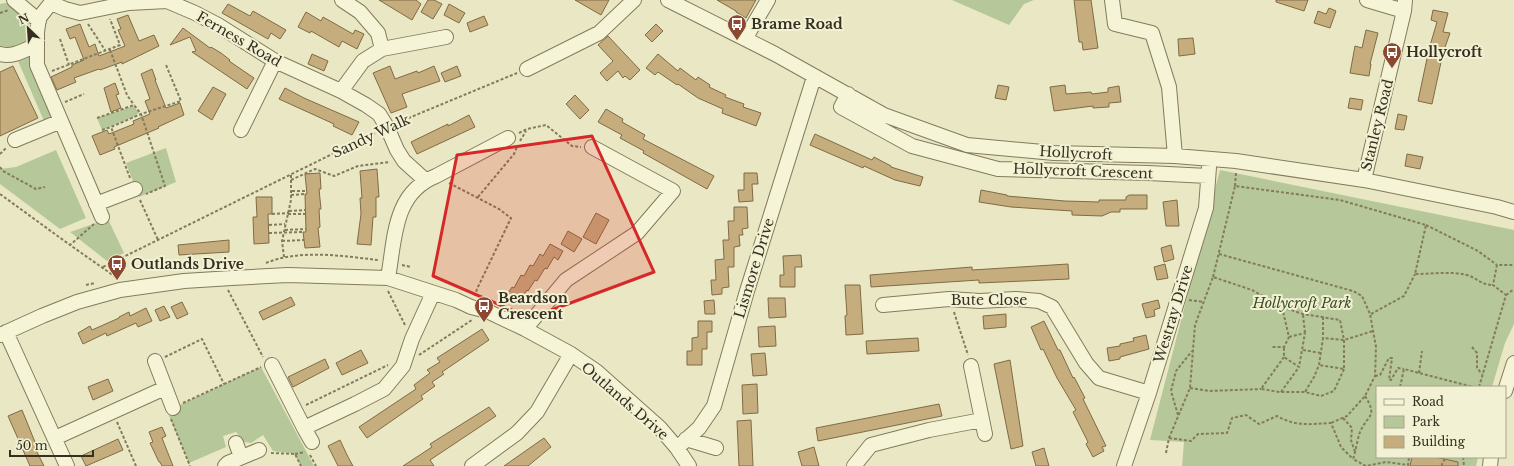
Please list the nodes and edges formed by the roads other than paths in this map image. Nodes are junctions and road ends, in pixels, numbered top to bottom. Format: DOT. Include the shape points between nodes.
graph roads {
  1 [pos="14,0"];
  2 [pos="342,0"];
  3 [pos="634,0"];
  4 [pos="668,0"];
  5 [pos="768,0"];
  6 [pos="1112,0"];
  7 [pos="1367,0"];
  8 [pos="147,1"];
  9 [pos="52,2"];
  10 [pos="1405,6"];
  11 [pos="39,21"];
  12 [pos="446,37"];
  13 [pos="745,39"];
  14 [pos="36,45"];
  15 [pos="382,50"];
  16 [pos="0,54"];
  17 [pos="275,61"];
  18 [pos="527,69"];
  19 [pos="814,77"];
  20 [pos="341,91"];
  21 [pos="848,94"];
  22 [pos="61,121"];
  23 [pos="240,130"];
  24 [pos="508,138"];
  25 [pos="15,140"];
  26 [pos="592,147"];
  27 [pos="1175,156"];
  28 [pos="1209,159"];
  29 [pos="1208,176"];
  30 [pos="430,178"];
  31 [pos="1364,180"];
  32 [pos="136,193"];
  33 [pos="96,204"];
  34 [pos="1514,212"];
  35 [pos="102,217"];
  36 [pos="385,277"];
  37 [pos="434,292"];
  38 [pos="883,305"];
  39 [pos="525,329"];
  40 [pos="3,334"];
  41 [pos="571,354"];
  42 [pos="155,361"];
  43 [pos="1514,363"];
  44 [pos="269,364"];
  45 [pos="971,366"];
  46 [pos="165,388"];
  47 [pos="1506,388"];
  48 [pos="1149,393"];
  49 [pos="173,408"];
  50 [pos="982,420"];
  51 [pos="304,428"];
  52 [pos="985,434"];
  53 [pos="55,438"];
  54 [pos="236,443"];
  55 [pos="681,444"];
  56 [pos="310,447"];
  57 [pos="716,448"];
  58 [pos="264,451"];
  59 [pos="241,457"];
  60 [pos="67,466"];
  61 [pos="225,466"];
  62 [pos="472,466"];
  63 [pos="689,466"];
  64 [pos="854,466"];
  65 [pos="1124,466"];
  1 -- 11 [label="street"];
  2 -- 15 [label="street" via="360,12 378,33"];
  3 -- 18 [label="street" via="599,33"];
  4 -- 13 [label="street, Hollycroft"];
  5 -- 13 [label="street"];
  6 -- 27 [label="street" via="1115,24 1152,33 1169,87"];
  7 -- 10 [label="street"];
  8 -- 9 [label="street, Ferness Road" via="80,13"];
  8 -- 17 [label="street, Ferness Road" via="166,2 195,13"];
  9 -- 11 [label="street, Ferness Road"];
  10 -- 31 [label="street, Stanley Road"];
  11 -- 14 [label="street, Ferness Road"];
  12 -- 15 [label="street"];
  13 -- 19 [label="street, Hollycroft"];
  14 -- 16 [label="street" via="15,54"];
  14 -- 22 [label="street, Ferness Road" via="37,65"];
  15 -- 20 [label="street" via="363,60"];
  17 -- 20 [label="street, Ferness Road"];
  17 -- 23 [label="street"];
  19 -- 21 [label="street, Hollycroft"];
  19 -- 55 [label="street, Lismore Drive" via="714,406 699,428"];
  20 -- 30 [label="street, Ferness Road" via="379,114 402,159 413,170"];
  21 -- 27 [label="street, Hollycroft" via="884,115 967,145 1054,153"];
  21 -- 29 [label="street, Hollycroft Crescent" via="841,107 912,146 998,169"];
  22 -- 25 [label="street"];
  22 -- 33 [label="street, Ferness Road"];
  24 -- 30 [label="street"];
  26 -- 39 [label="street" via="673,191 637,233 566,280"];
  27 -- 28 [label="street, Hollycroft"];
  28 -- 29 [label="street, Westray Drive"];
  28 -- 31 [label="street, Hollycroft"];
  29 -- 48 [label="street, Westray Drive" via="1206,208"];
  30 -- 36 [label="street" via="409,195 398,218"];
  31 -- 34 [label="street, Hollycroft" via="1497,206"];
  32 -- 33 [label="street"];
  33 -- 35 [label="street, Ferness Road"];
  36 -- 37 [label="street, Outlands Drive"];
  36 -- 40 [label="street, Outlands Drive" via="288,275 184,281 120,290 77,302"];
  37 -- 39 [label="street, Outlands Drive" via="487,311"];
  37 -- 51 [label="street" via="405,360 384,389"];
  38 -- 48 [label="street, Bute Close" via="950,299 1039,301 1052,307 1086,363 1099,378"];
  39 -- 41 [label="street, Outlands Drive"];
  40 -- 53 [label="street"];
  41 -- 55 [label="street, Outlands Drive" via="596,371"];
  41 -- 62 [label="street" via="537,412 517,433"];
  42 -- 46 [label="street"];
  43 -- 47 [label="street"];
  44 -- 51 [label="street"];
  45 -- 50 [label="street"];
  46 -- 49 [label="street"];
  46 -- 53 [label="street"];
  48 -- 65 [label="street, Westray Drive"];
  50 -- 52 [label="street"];
  50 -- 64 [label="street" via="871,445"];
  51 -- 56 [label="street"];
  53 -- 60 [label="street"];
  54 -- 59 [label="street"];
  55 -- 57 [label="street"];
  55 -- 63 [label="street, Outlands Drive"];
  58 -- 59 [label="street"];
  59 -- 61 [label="street"];
}
